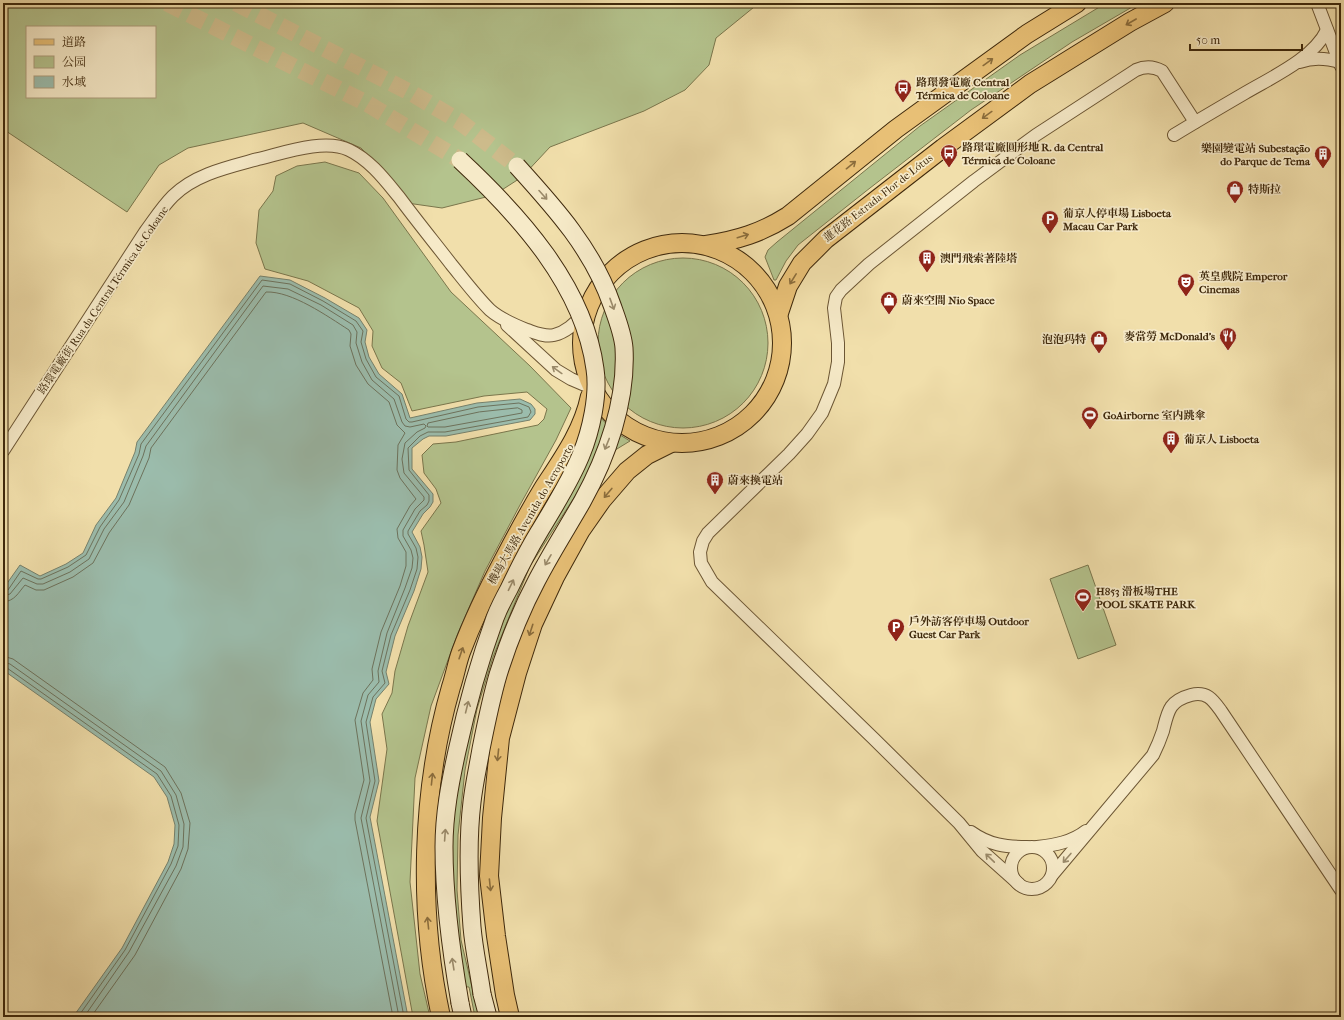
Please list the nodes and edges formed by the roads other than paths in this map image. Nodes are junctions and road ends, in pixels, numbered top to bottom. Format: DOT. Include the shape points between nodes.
graph roads {
  1 [pos="1077,3"];
  2 [pos="1165,3"];
  3 [pos="1317,3"];
  4 [pos="1327,30"];
  5 [pos="1340,64"];
  6 [pos="1293,65"];
  7 [pos="1195,122"];
  8 [pos="1174,135"];
  9 [pos="460,160"];
  10 [pos="517,166"];
  11 [pos="705,245"];
  12 [pos="491,311"];
  13 [pos="586,312"];
  14 [pos="779,313"];
  15 [pos="592,388"];
  16 [pos="671,443"];
  17 [pos="3,451"];
  18 [pos="1099,820"];
  19 [pos="959,823"];
  20 [pos="1033,847"];
  21 [pos="1053,874"];
  22 [pos="1019,884"];
  23 [pos="1341,890"];
  24 [pos="461,1010"];
  25 [pos="441,1017"];
  26 [pos="488,1017"];
  27 [pos="510,1017"];
  11 -- 1 [label="main road, one-way" via="747,236 788,216 896,129 1027,34"];
  2 -- 14 [label="main road, 蓮花路 Estrada Flor de Lótus, one-way" via="1030,84 942,148 826,239 802,263 788,286"];
  3 -- 4 [label="street"];
  4 -- 5 [label="street"];
  4 -- 6 [label="street" via="1317,46"];
  5 -- 6 [label="street" via="1331,59 1314,59"];
  6 -- 7 [label="street"];
  7 -- 8 [label="street"];
  7 -- 19 [label="street" via="1162,71 1142,67 1036,135 869,264 836,297 834,308 838,362 834,384 822,413 789,454 714,526 703,541 701,563 712,582"];
  24 -- 9 [label="main road, one-way, bridge" via="446,904 444,846 448,794 467,705 496,614 582,454 592,418 596,387 595,368 588,340 578,309 562,280 528,231"];
  10 -- 26 [label="main road, one-way, bridge" via="549,201 592,260 608,292 619,324 624,346 624,374 619,409 609,440 583,500 536,580 518,621 498,675 486,722 472,803 470,883 472,930"];
  11 -- 13 [label="main road" via="672,243 642,251 620,265 596,291"];
  11 -- 14 [label="main road" via="720,249 752,270 774,299"];
  12 -- 13 [label="street, 路環電廠街 Rua da Central Térmica de Coloane" via="520,327 543,335 562,332"];
  15 -- 12 [label="street, one-way" via="556,370"];
  12 -- 17 [label="street, 路環電廠街 Rua da Central Térmica de Coloane" via="384,178 349,149 335,145 320,146 228,167 203,176 186,186 158,215"];
  13 -- 15 [label="main road" via="582,347"];
  14 -- 16 [label="main road" via="782,351 778,374 764,401 743,423 715,438 685,444"];
  15 -- 16 [label="main road" via="604,406 624,425 637,433"];
  25 -- 15 [label="main road, 機場大馬路 Avenida do Aeroporto, one-way" via="426,907 426,848 432,776 442,718 461,653 486,592 519,530 577,435"];
  16 -- 27 [label="main road, one-way" via="647,454 627,471 581,530 533,624 517,673 500,738 489,876"];
  18 -- 20 [label="street" via="1082,834 1066,842"];
  18 -- 21 [label="street, one-way"];
  18 -- 23 [label="street" via="1153,755 1171,706 1184,697 1197,693 1205,694 1211,697 1222,711"];
  19 -- 20 [label="street" via="977,837 995,845"];
  22 -- 19 [label="street, one-way" via="982,851"];
  20 -- 21 [label="street" via="1045,851 1051,857"];
  20 -- 22 [label="street" via="1016,854 1011,866 1014,879"];
  21 -- 22 [label="street" via="1045,885 1038,888 1025,888"];
}
